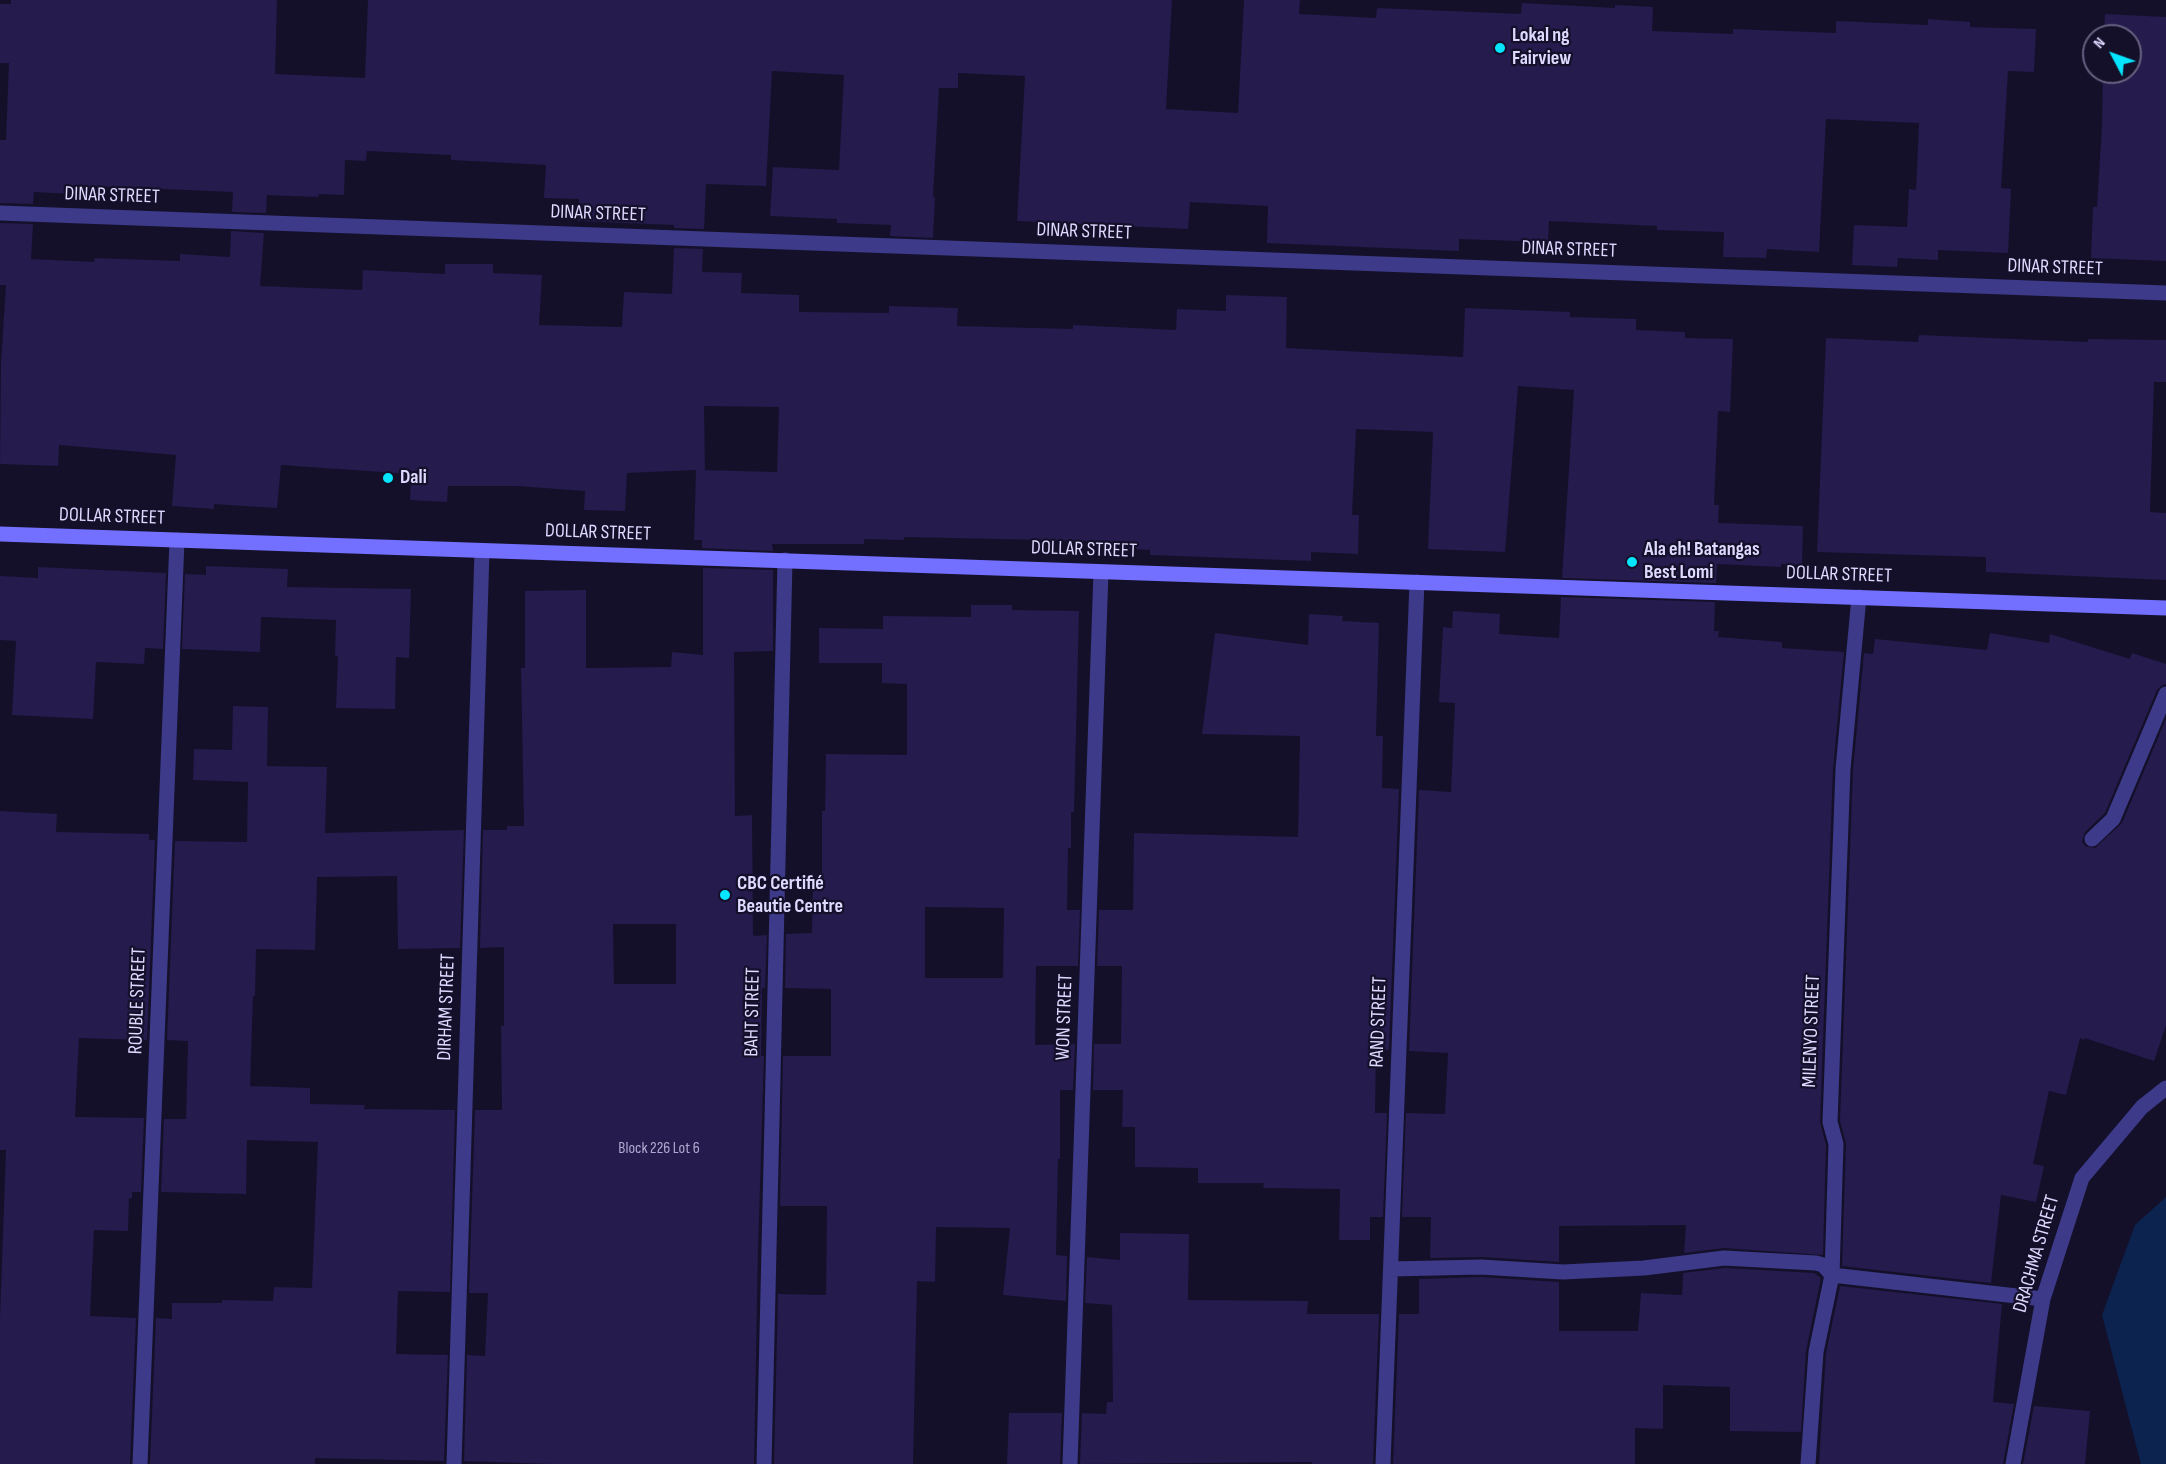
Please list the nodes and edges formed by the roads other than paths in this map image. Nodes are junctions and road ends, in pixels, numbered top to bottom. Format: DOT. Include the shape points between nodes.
graph roads {
  1 [pos="0,213"];
  2 [pos="2166,293"];
  3 [pos="0,534"];
  4 [pos="177,540"];
  5 [pos="482,551"];
  6 [pos="784,560"];
  7 [pos="1101,572"];
  8 [pos="1417,582"];
  9 [pos="1859,597"];
  10 [pos="2166,608"];
  11 [pos="2166,694"];
  12 [pos="2092,839"];
  13 [pos="2166,1088"];
  14 [pos="1391,1269"];
  15 [pos="1832,1275"];
  16 [pos="2043,1299"];
  17 [pos="140,1464"];
  18 [pos="454,1464"];
  19 [pos="764,1464"];
  20 [pos="1070,1464"];
  21 [pos="1383,1464"];
  22 [pos="1808,1464"];
  23 [pos="2013,1464"];
  1 -- 2 [label="street, DINAR STREET"];
  3 -- 4 [label="street, DOLLAR STREET"];
  4 -- 5 [label="street, DOLLAR STREET"];
  4 -- 17 [label="street, ROUBLE STREET"];
  5 -- 6 [label="street, DOLLAR STREET"];
  5 -- 18 [label="street, DIRHAM STREET"];
  6 -- 7 [label="street, DOLLAR STREET"];
  6 -- 19 [label="street, BAHT STREET"];
  7 -- 8 [label="street, DOLLAR STREET"];
  7 -- 20 [label="street, WON STREET"];
  8 -- 9 [label="street, DOLLAR STREET"];
  8 -- 14 [label="street, RAND STREET"];
  9 -- 10 [label="street, DOLLAR STREET"];
  9 -- 15 [label="street, MILENYO STREET" via="1839,855 1830,1122 1836,1144"];
  11 -- 12 [label="street" via="2114,819"];
  13 -- 16 [label="street, DRACHMA STREET" via="2142,1107 2082,1178"];
  14 -- 15 [label="street" via="1481,1267 1563,1272 1644,1268 1724,1258 1816,1263"];
  14 -- 21 [label="street, RAND STREET"];
  15 -- 16 [label="street"];
  15 -- 22 [label="street, MILENYO STREET" via="1816,1352"];
  16 -- 23 [label="street, DRACHMA STREET"];
}
